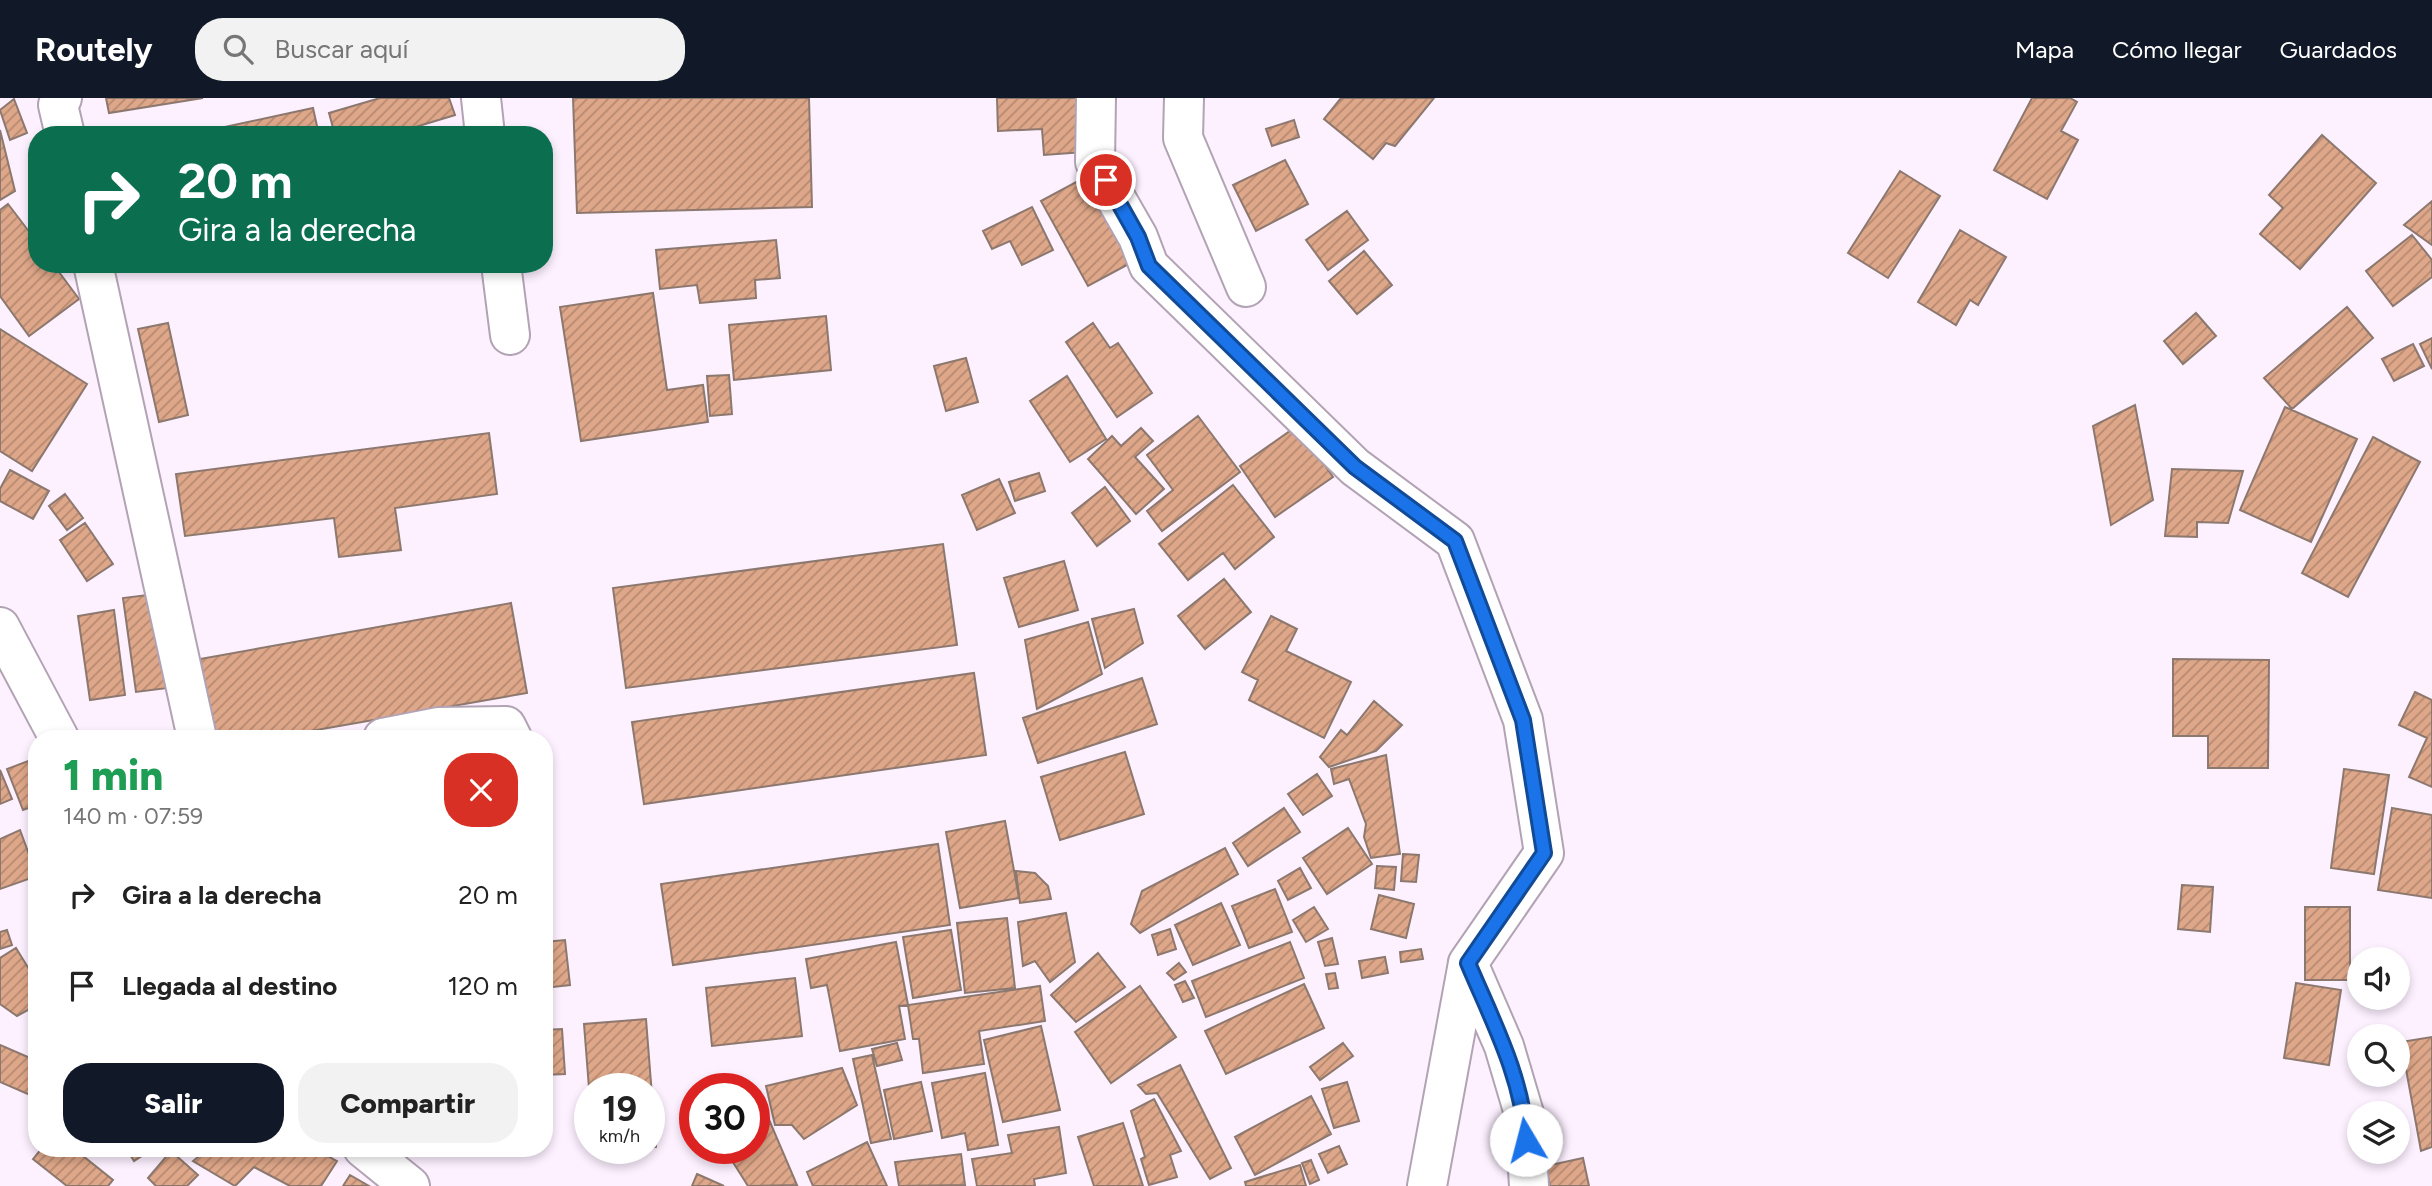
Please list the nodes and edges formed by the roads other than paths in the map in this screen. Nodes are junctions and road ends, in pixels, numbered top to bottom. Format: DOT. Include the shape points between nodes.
graph roads {
  1 [pos="62,98"];
  2 [pos="481,98"];
  3 [pos="1096,98"];
  4 [pos="1184,98"];
  5 [pos="63,126"];
  6 [pos="484,126"];
  7 [pos="95,273"];
  8 [pos="502,273"];
  9 [pos="1246,287"];
  10 [pos="510,335"];
  11 [pos="0,627"];
  12 [pos="55,730"];
  13 [pos="195,730"];
  14 [pos="424,730"];
  15 [pos="508,730"];
  16 [pos="1468,963"];
  17 [pos="374,1157"];
  18 [pos="410,1186"];
  19 [pos="1427,1186"];
  20 [pos="1529,1186"];
  1 -- 5 [label="street" via="58,105"];
  2 -- 6 [label="street"];
  3 -- 16 [label="street" via="1095,162 1138,237 1149,266 1355,467 1455,541 1523,720 1544,853"];
  4 -- 9 [label="street" via="1183,138"];
  7 -- 13 [label="street"];
  8 -- 10 [label="street"];
  11 -- 12 [label="street"];
  14 -- 15 [label="street" via="506,726"];
  16 -- 19 [label="street"];
  16 -- 20 [label="street" via="1504,1046 1525,1117"];
  17 -- 18 [label="street"];
}
